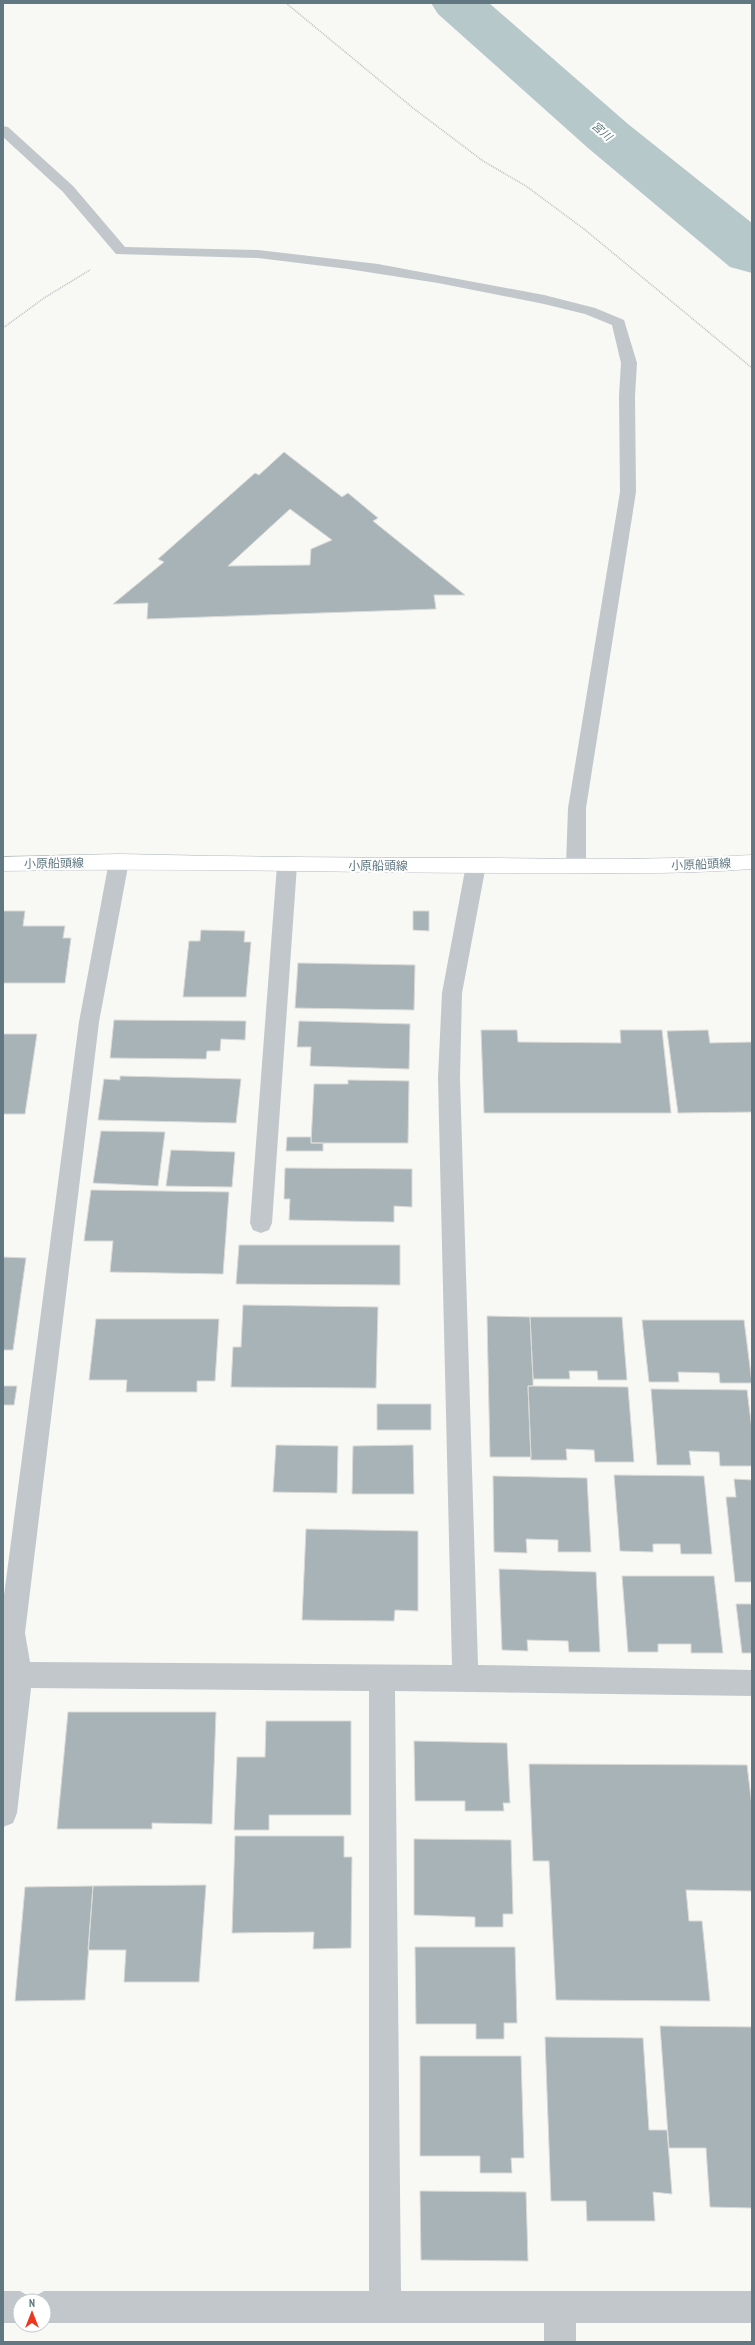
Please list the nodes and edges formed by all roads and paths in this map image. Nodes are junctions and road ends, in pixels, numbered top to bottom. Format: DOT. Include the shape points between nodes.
graph roads {
  1 [pos="286,3"];
  2 [pos="3,130"];
  3 [pos="121,251"];
  4 [pos="3,328"];
  5 [pos="752,368"];
  6 [pos="119,861"];
  7 [pos="752,863"];
  8 [pos="3,864"];
  9 [pos="287,865"];
  10 [pos="476,865"];
  11 [pos="576,866"];
  12 [pos="261,1223"];
  13 [pos="11,1675"];
  14 [pos="382,1678"];
  15 [pos="465,1678"];
  16 [pos="752,1683"];
  17 [pos="3,1812"];
  18 [pos="52,2307"];
  19 [pos="385,2307"];
  20 [pos="560,2307"];
  21 [pos="752,2307"];
  22 [pos="560,2342"];
  1 -- 5 [label="path" via="407,103 483,161 526,186 584,229"];
  2 -- 3 [label="street" via="68,189"];
  3 -- 4 [label="path" via="44,298"];
  3 -- 11 [label="street" via="258,254 417,276 465,283 560,303 596,312 619,323 629,363 628,492 577,808"];
  6 -- 8 [label="main road, 小原船頭線"];
  6 -- 9 [label="main road, 小原船頭線"];
  6 -- 13 [label="street" via="89,1022 12,1634"];
  7 -- 11 [label="main road, 小原船頭線"];
  9 -- 10 [label="main road, 小原船頭線"];
  9 -- 12 [label="street"];
  10 -- 11 [label="main road, 小原船頭線"];
  10 -- 15 [label="street" via="452,993 449,1078"];
  13 -- 14 [label="street"];
  13 -- 17 [label="street"];
  14 -- 15 [label="street"];
  14 -- 19 [label="street"];
  15 -- 16 [label="street"];
  18 -- 19 [label="street"];
  19 -- 20 [label="street"];
  20 -- 21 [label="street"];
  20 -- 22 [label="street"];
}
